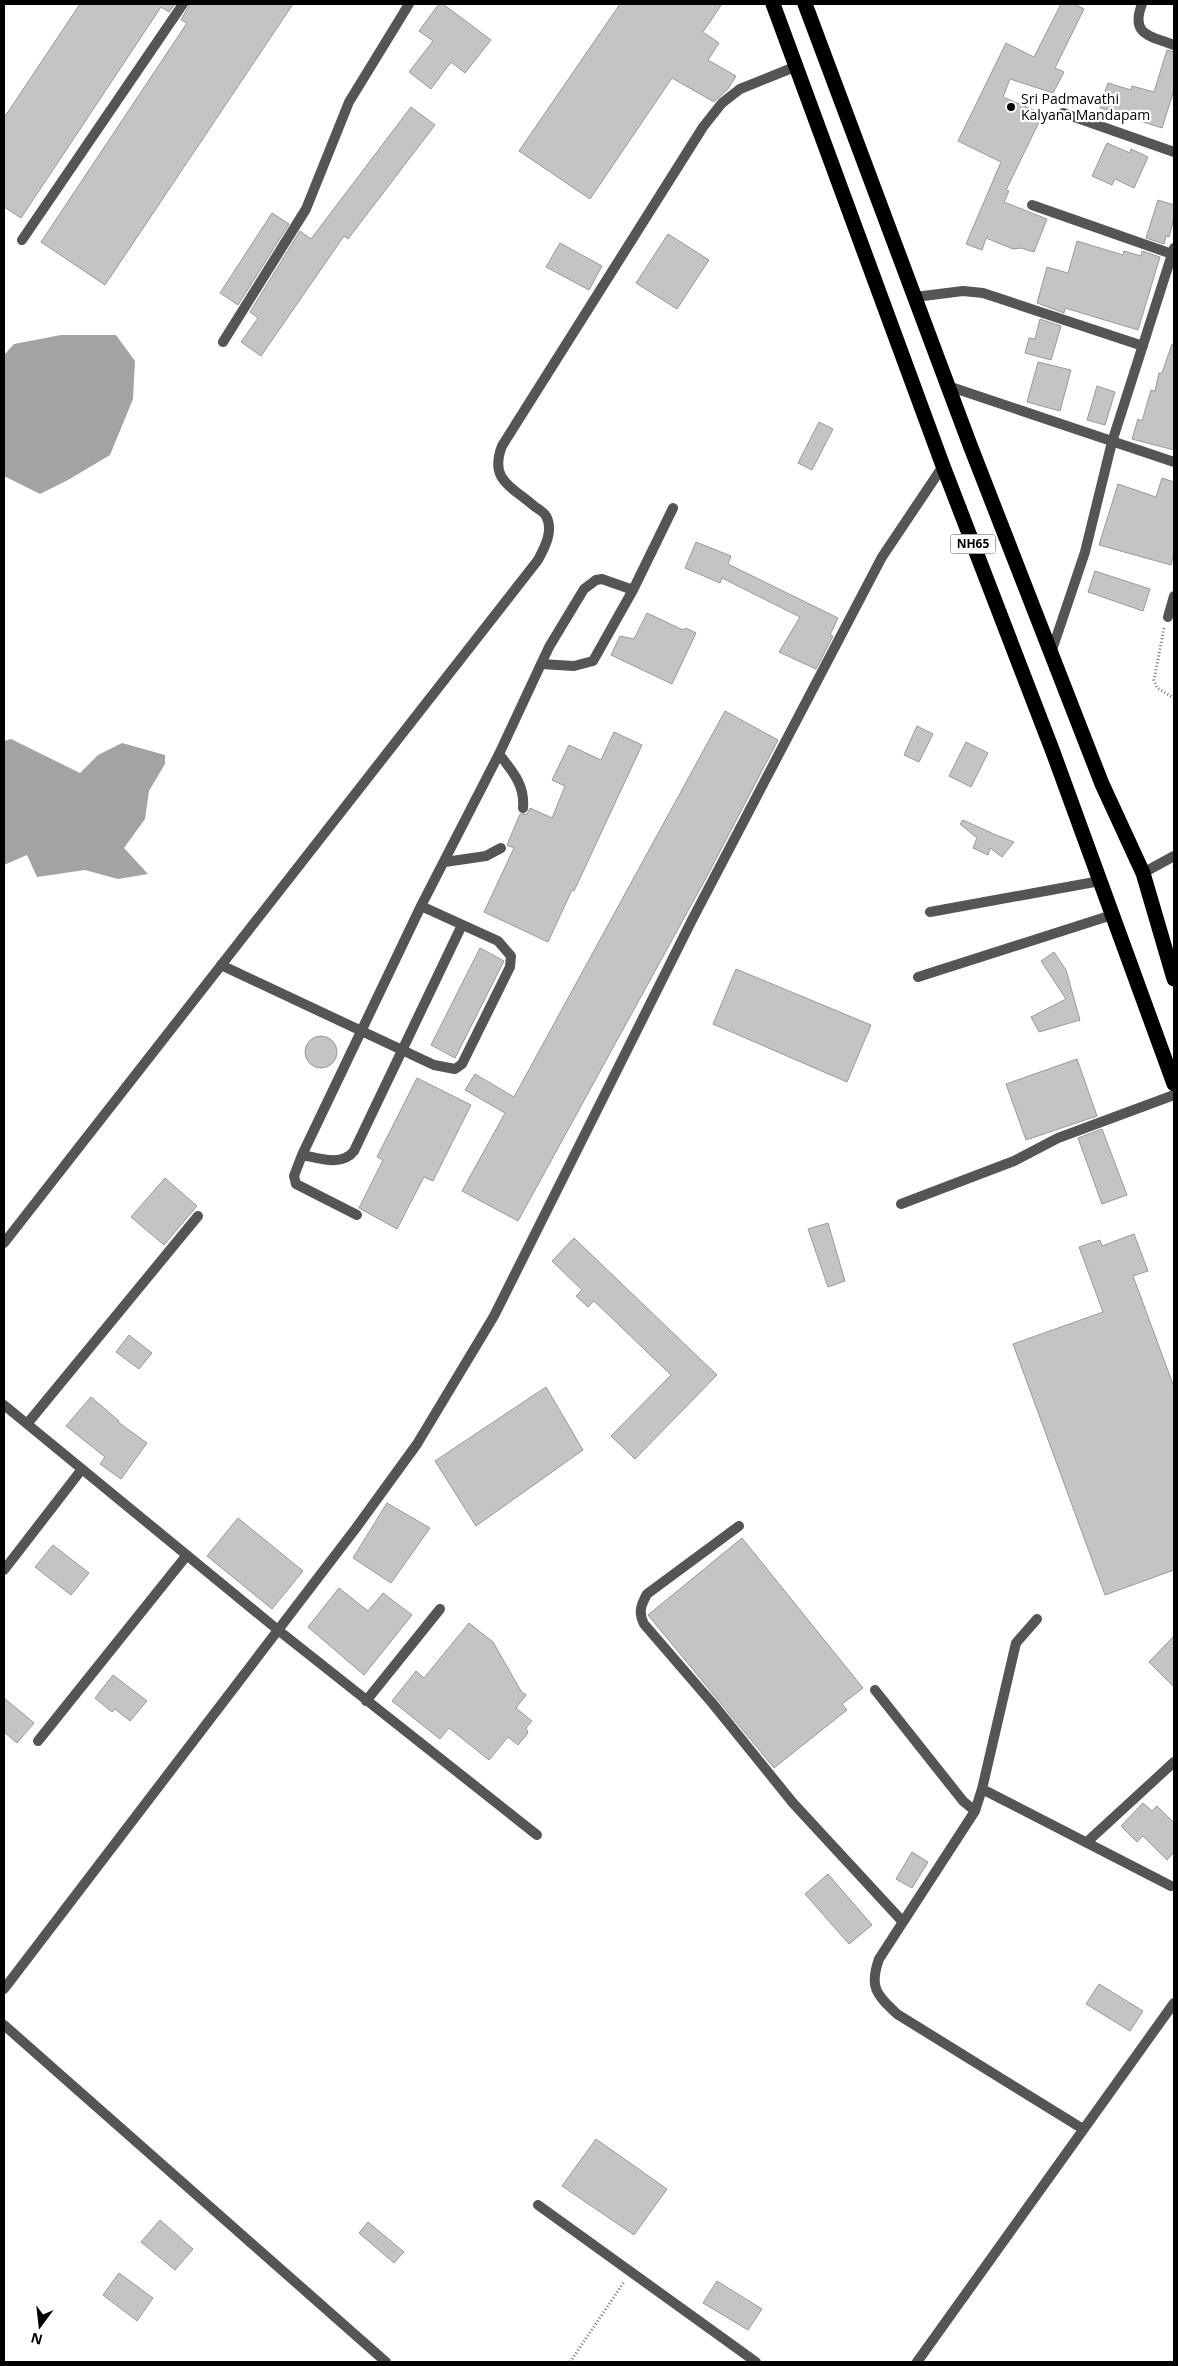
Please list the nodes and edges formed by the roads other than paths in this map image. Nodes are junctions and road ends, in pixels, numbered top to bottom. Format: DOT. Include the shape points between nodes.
graph roads {
  1 [pos="182,4"];
  2 [pos="409,4"];
  3 [pos="773,4"];
  4 [pos="805,4"];
  5 [pos="1142,4"];
  6 [pos="1174,45"];
  7 [pos="797,66"];
  8 [pos="1063,113"];
  9 [pos="1174,152"];
  10 [pos="1032,205"];
  11 [pos="22,240"];
  12 [pos="1173,251"];
  13 [pos="915,298"];
  14 [pos="223,342"];
  15 [pos="1143,346"];
  16 [pos="951,387"];
  17 [pos="1112,442"];
  18 [pos="1174,462"];
  19 [pos="943,466"];
  20 [pos="673,508"];
  21 [pos="633,590"];
  22 [pos="1174,596"];
  23 [pos="1168,616"];
  24 [pos="1052,653"];
  25 [pos="542,664"];
  26 [pos="499,754"];
  27 [pos="523,808"];
  28 [pos="501,848"];
  29 [pos="1174,856"];
  30 [pos="445,862"];
  31 [pos="1143,874"];
  32 [pos="1100,880"];
  33 [pos="421,906"];
  34 [pos="930,912"];
  35 [pos="1112,915"];
  36 [pos="462,925"];
  37 [pos="221,966"];
  38 [pos="918,977"];
  39 [pos="1174,979"];
  40 [pos="361,1029"];
  41 [pos="401,1049"];
  42 [pos="1174,1084"];
  43 [pos="1174,1095"];
  44 [pos="302,1155"];
  45 [pos="901,1204"];
  46 [pos="358,1215"];
  47 [pos="198,1216"];
  48 [pos="4,1242"];
  49 [pos="4,1405"];
  50 [pos="27,1424"];
  51 [pos="82,1469"];
  52 [pos="739,1526"];
  53 [pos="187,1555"];
  54 [pos="4,1570"];
  55 [pos="440,1609"];
  56 [pos="1037,1619"];
  57 [pos="278,1630"];
  58 [pos="874,1690"];
  59 [pos="366,1701"];
  60 [pos="38,1741"];
  61 [pos="1174,1762"];
  62 [pos="982,1789"];
  63 [pos="975,1811"];
  64 [pos="537,1835"];
  65 [pos="1087,1842"];
  66 [pos="1172,1886"];
  67 [pos="902,1922"];
  68 [pos="4,1989"];
  69 [pos="1174,2003"];
  70 [pos="4,2025"];
  71 [pos="1083,2129"];
  72 [pos="538,2205"];
  73 [pos="386,2362"];
  74 [pos="755,2362"];
  75 [pos="916,2362"];
  1 -- 11 [label="street"];
  2 -- 14 [label="street" via="349,102 306,209"];
  3 -- 7 [label="highway, NH65"];
  4 -- 13 [label="highway, NH65"];
  5 -- 6 [label="street" via="1137,25 1143,32"];
  7 -- 19 [label="highway, NH65"];
  7 -- 37 [label="street" via="740,89 722,103 703,127 502,446 497,460 498,471 505,482 546,516 549,529 538,560"];
  8 -- 9 [label="street"];
  10 -- 12 [label="street"];
  12 -- 15 [label="street"];
  13 -- 15 [label="street" via="963,291 983,293"];
  13 -- 16 [label="highway, NH65"];
  15 -- 17 [label="street"];
  16 -- 17 [label="street"];
  16 -- 24 [label="highway, NH65" via="970,445"];
  17 -- 18 [label="street"];
  17 -- 24 [label="street" via="1085,552"];
  19 -- 32 [label="highway, NH65"];
  19 -- 57 [label="street" via="878,566 692,920 494,1316 417,1444"];
  20 -- 21 [label="street"];
  21 -- 25 [label="street" via="593,661 574,666"];
  21 -- 25 [label="street" via="602,579 589,584 549,646"];
  22 -- 23 [label="street"];
  24 -- 31 [label="highway, NH65" via="1102,784"];
  25 -- 26 [label="street"];
  26 -- 27 [label="street" via="522,786"];
  26 -- 30 [label="street"];
  28 -- 30 [label="street" via="486,856"];
  29 -- 31 [label="street"];
  30 -- 33 [label="street"];
  31 -- 39 [label="highway, NH65"];
  32 -- 34 [label="street"];
  32 -- 35 [label="highway, NH65"];
  33 -- 36 [label="street"];
  33 -- 40 [label="street"];
  35 -- 38 [label="street"];
  35 -- 42 [label="highway, NH65"];
  36 -- 41 [label="street"];
  36 -- 41 [label="street" via="498,941 511,956 502,984 462,1064 455,1069 434,1064"];
  37 -- 40 [label="street"];
  37 -- 48 [label="street"];
  40 -- 41 [label="street"];
  40 -- 44 [label="street"];
  41 -- 44 [label="street" via="350,1155 340,1160"];
  43 -- 45 [label="street" via="1058,1138 1014,1162"];
  44 -- 46 [label="street" via="294,1176 296,1184"];
  47 -- 50 [label="street"];
  49 -- 50 [label="street"];
  50 -- 51 [label="street"];
  51 -- 53 [label="street"];
  51 -- 54 [label="street"];
  52 -- 67 [label="street" via="648,1594 642,1603 640,1616 793,1803"];
  53 -- 57 [label="street"];
  53 -- 60 [label="street"];
  55 -- 59 [label="street"];
  56 -- 62 [label="street" via="1016,1643"];
  57 -- 59 [label="street"];
  57 -- 68 [label="street"];
  58 -- 63 [label="street" via="963,1801"];
  59 -- 64 [label="street"];
  61 -- 65 [label="street"];
  62 -- 63 [label="street"];
  62 -- 65 [label="street"];
  63 -- 67 [label="street"];
  65 -- 66 [label="street"];
  67 -- 71 [label="street" via="879,1959 874,1974 874,1984 881,1998 897,2014"];
  69 -- 71 [label="street"];
  70 -- 73 [label="street"];
  71 -- 75 [label="street"];
  72 -- 74 [label="street"];
}
